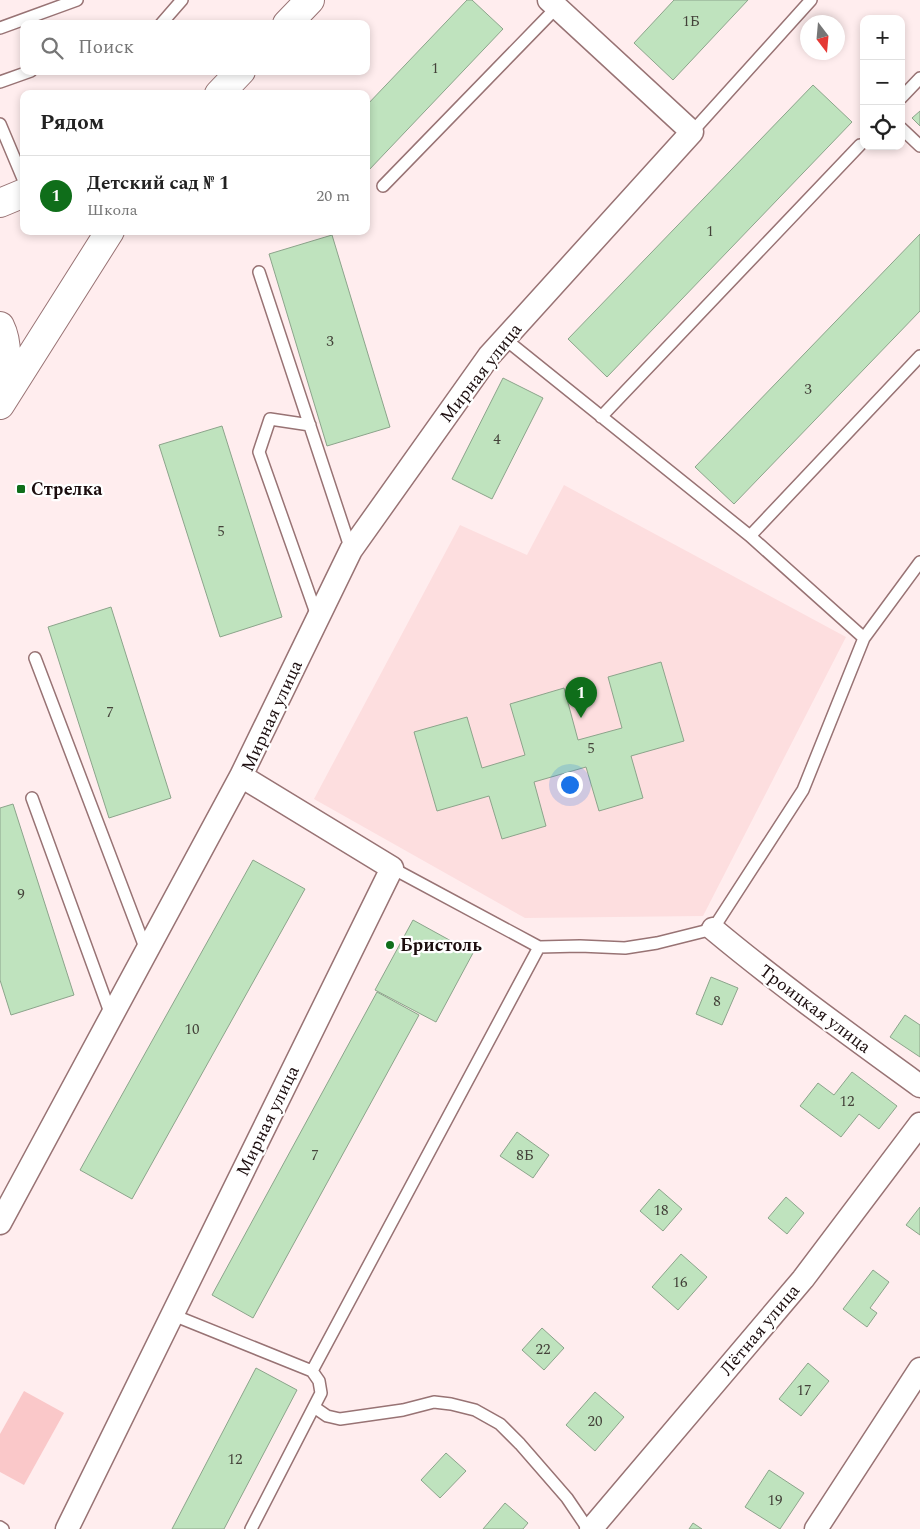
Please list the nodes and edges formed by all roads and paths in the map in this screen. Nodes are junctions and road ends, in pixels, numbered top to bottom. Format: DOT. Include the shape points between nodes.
graph roads {
  1 [pos="77,0"];
  2 [pos="182,0"];
  3 [pos="310,0"];
  4 [pos="811,0"];
  5 [pos="557,2"];
  6 [pos="22,20"];
  7 [pos="164,20"];
  8 [pos="291,20"];
  9 [pos="20,21"];
  10 [pos="0,28"];
  11 [pos="20,75"];
  12 [pos="237,75"];
  13 [pos="920,78"];
  14 [pos="0,82"];
  15 [pos="223,90"];
  16 [pos="905,94"];
  17 [pos="0,124"];
  18 [pos="692,132"];
  19 [pos="905,132"];
  20 [pos="860,146"];
  21 [pos="920,146"];
  22 [pos="20,172"];
  23 [pos="383,186"];
  24 [pos="20,195"];
  25 [pos="0,203"];
  26 [pos="107,235"];
  27 [pos="259,272"];
  28 [pos="0,326"];
  29 [pos="505,339"];
  30 [pos="920,356"];
  31 [pos="0,388"];
  32 [pos="0,405"];
  33 [pos="601,417"];
  34 [pos="310,425"];
  35 [pos="750,536"];
  36 [pos="351,550"];
  37 [pos="920,562"];
  38 [pos="318,618"];
  39 [pos="864,638"];
  40 [pos="35,658"];
  41 [pos="241,776"];
  42 [pos="32,798"];
  43 [pos="392,868"];
  44 [pos="713,929"];
  45 [pos="539,947"];
  46 [pos="146,952"];
  47 [pos="111,1016"];
  48 [pos="920,1086"];
  49 [pos="920,1124"];
  50 [pos="0,1223"];
  51 [pos="172,1315"];
  52 [pos="920,1369"];
  53 [pos="312,1370"];
  54 [pos="314,1408"];
  55 [pos="67,1529"];
  56 [pos="251,1529"];
  57 [pos="589,1529"];
  58 [pos="816,1529"];
  1 -- 6 [label="lane"];
  2 -- 7 [label="lane"];
  3 -- 8 [label="main road"];
  4 -- 18 [label="lane"];
  5 -- 18 [label="street"];
  5 -- 23 [label="lane"];
  9 -- 10 [label="lane"];
  11 -- 14 [label="lane"];
  12 -- 15 [label="main road"];
  13 -- 16 [label="lane"];
  17 -- 22 [label="lane"];
  18 -- 29 [label="street, Мирная улица"];
  19 -- 21 [label="lane"];
  20 -- 33 [label="lane"];
  24 -- 25 [label="main road"];
  26 -- 32 [label="main road"];
  27 -- 34 [label="lane"];
  28 -- 31 [label="main road" via="4,336 5,374"];
  29 -- 33 [label="lane"];
  29 -- 36 [label="street, Мирная улица"];
  30 -- 35 [label="lane"];
  33 -- 35 [label="lane"];
  34 -- 36 [label="lane"];
  34 -- 38 [label="lane" via="270,419 259,452"];
  35 -- 39 [label="lane"];
  36 -- 38 [label="street, Мирная улица"];
  37 -- 39 [label="lane"];
  38 -- 41 [label="street, Мирная улица"];
  39 -- 44 [label="lane" via="803,790"];
  40 -- 46 [label="lane"];
  41 -- 43 [label="street, Мирная улица"];
  41 -- 46 [label="street"];
  42 -- 47 [label="lane"];
  43 -- 45 [label="lane"];
  43 -- 51 [label="street, Мирная улица"];
  44 -- 45 [label="lane" via="625,948"];
  44 -- 48 [label="street, Троицкая улица"];
  45 -- 53 [label="lane"];
  46 -- 47 [label="street"];
  47 -- 50 [label="street"];
  49 -- 57 [label="street, Лётная улица" via="803,1279"];
  51 -- 53 [label="lane"];
  51 -- 55 [label="street, Мирная улица"];
  52 -- 58 [label="street"];
  53 -- 54 [label="lane" via="319,1381 321,1393"];
  54 -- 56 [label="lane"];
  54 -- 57 [label="lane" via="340,1419 434,1402 475,1410 500,1424 567,1498"];
}
